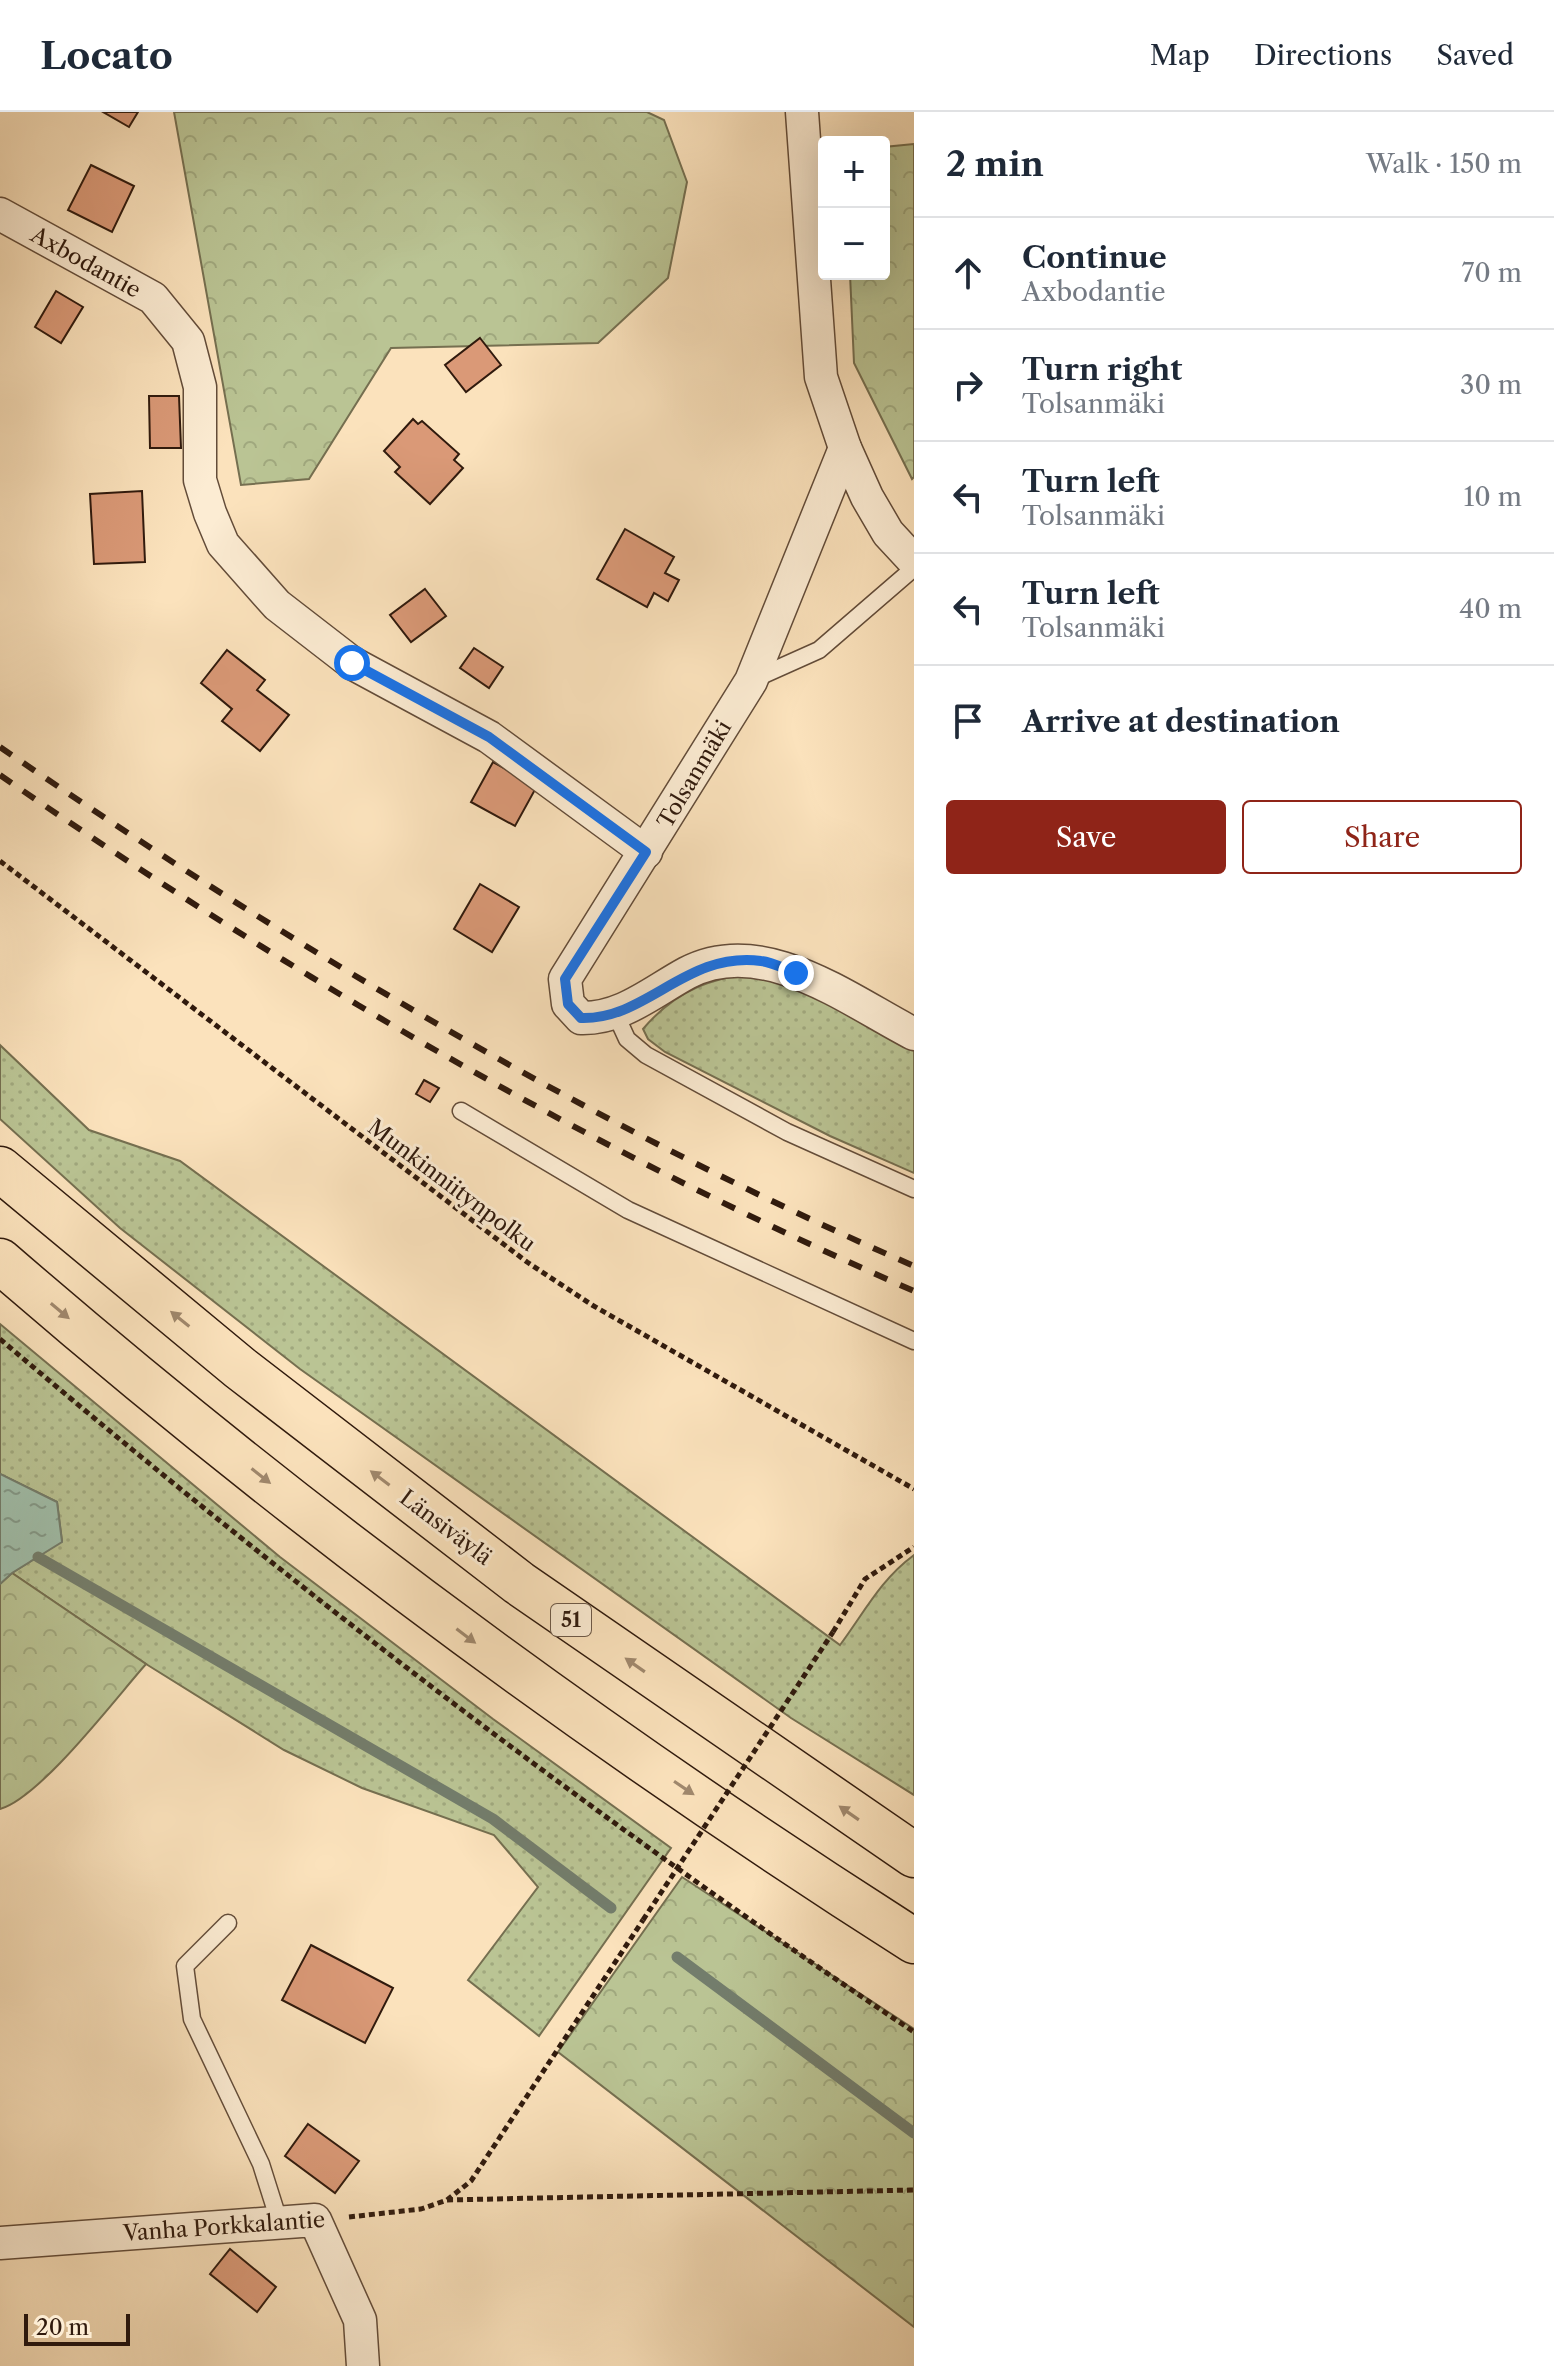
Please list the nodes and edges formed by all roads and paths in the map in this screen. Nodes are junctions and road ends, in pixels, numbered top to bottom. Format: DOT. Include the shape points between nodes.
graph roads {
  1 [pos="802,112"];
  2 [pos="0,214"];
  3 [pos="845,448"];
  4 [pos="914,561"];
  5 [pos="914,568"];
  6 [pos="751,681"];
  7 [pos="646,852"];
  8 [pos="0,861"];
  9 [pos="616,1015"];
  10 [pos="914,1034"];
  11 [pos="461,1111"];
  12 [pos="0,1169"];
  13 [pos="914,1189"];
  14 [pos="0,1261"];
  15 [pos="0,1339"];
  16 [pos="914,1341"];
  17 [pos="914,1489"];
  18 [pos="914,1547"];
  19 [pos="914,1855"];
  20 [pos="228,1923"];
  21 [pos="914,1941"];
  22 [pos="914,2032"];
  23 [pos="914,2190"];
  24 [pos="447,2200"];
  25 [pos="315,2220"];
  26 [pos="279,2221"];
  27 [pos="0,2243"];
  28 [pos="363,2366"];
  1 -- 3 [label="street" via="821,377"];
  2 -- 7 [label="street, Axbodantie" via="153,298 188,341 200,387 200,480 210,513 223,544 277,605 352,663 489,737"];
  3 -- 4 [label="street" via="888,533"];
  3 -- 6 [label="street, Tolsanmäki"];
  5 -- 6 [label="lane" via="819,650"];
  6 -- 7 [label="street, Tolsanmäki"];
  7 -- 9 [label="street, Tolsanmäki" via="565,979 568,1004 581,1018"];
  8 -- 17 [label="path, Munkinniitynpolku" via="527,1262 592,1305"];
  9 -- 10 [label="street" via="691,971 729,961 762,961"];
  9 -- 13 [label="lane" via="627,1039 646,1055 787,1132"];
  11 -- 16 [label="lane" via="628,1210"];
  19 -- 12 [label="highway, Länsiväylä / 51, one-way" via="519,1583 240,1368"];
  14 -- 21 [label="highway, one-way" via="200,1428 473,1641"];
  15 -- 22 [label="path" via="356,1631 590,1807"];
  18 -- 24 [label="path, bridge" via="865,1579 471,2181"];
  20 -- 26 [label="lane" via="185,1966 192,2019 261,2164"];
  23 -- 24 [label="path"];
  24 -- 25 [label="path, Vanha Porkkalantie" via="421,2209"];
  25 -- 26 [label="street, Vanha Porkkalantie"];
  25 -- 28 [label="street" via="360,2320"];
  26 -- 27 [label="street, Vanha Porkkalantie"];
}
